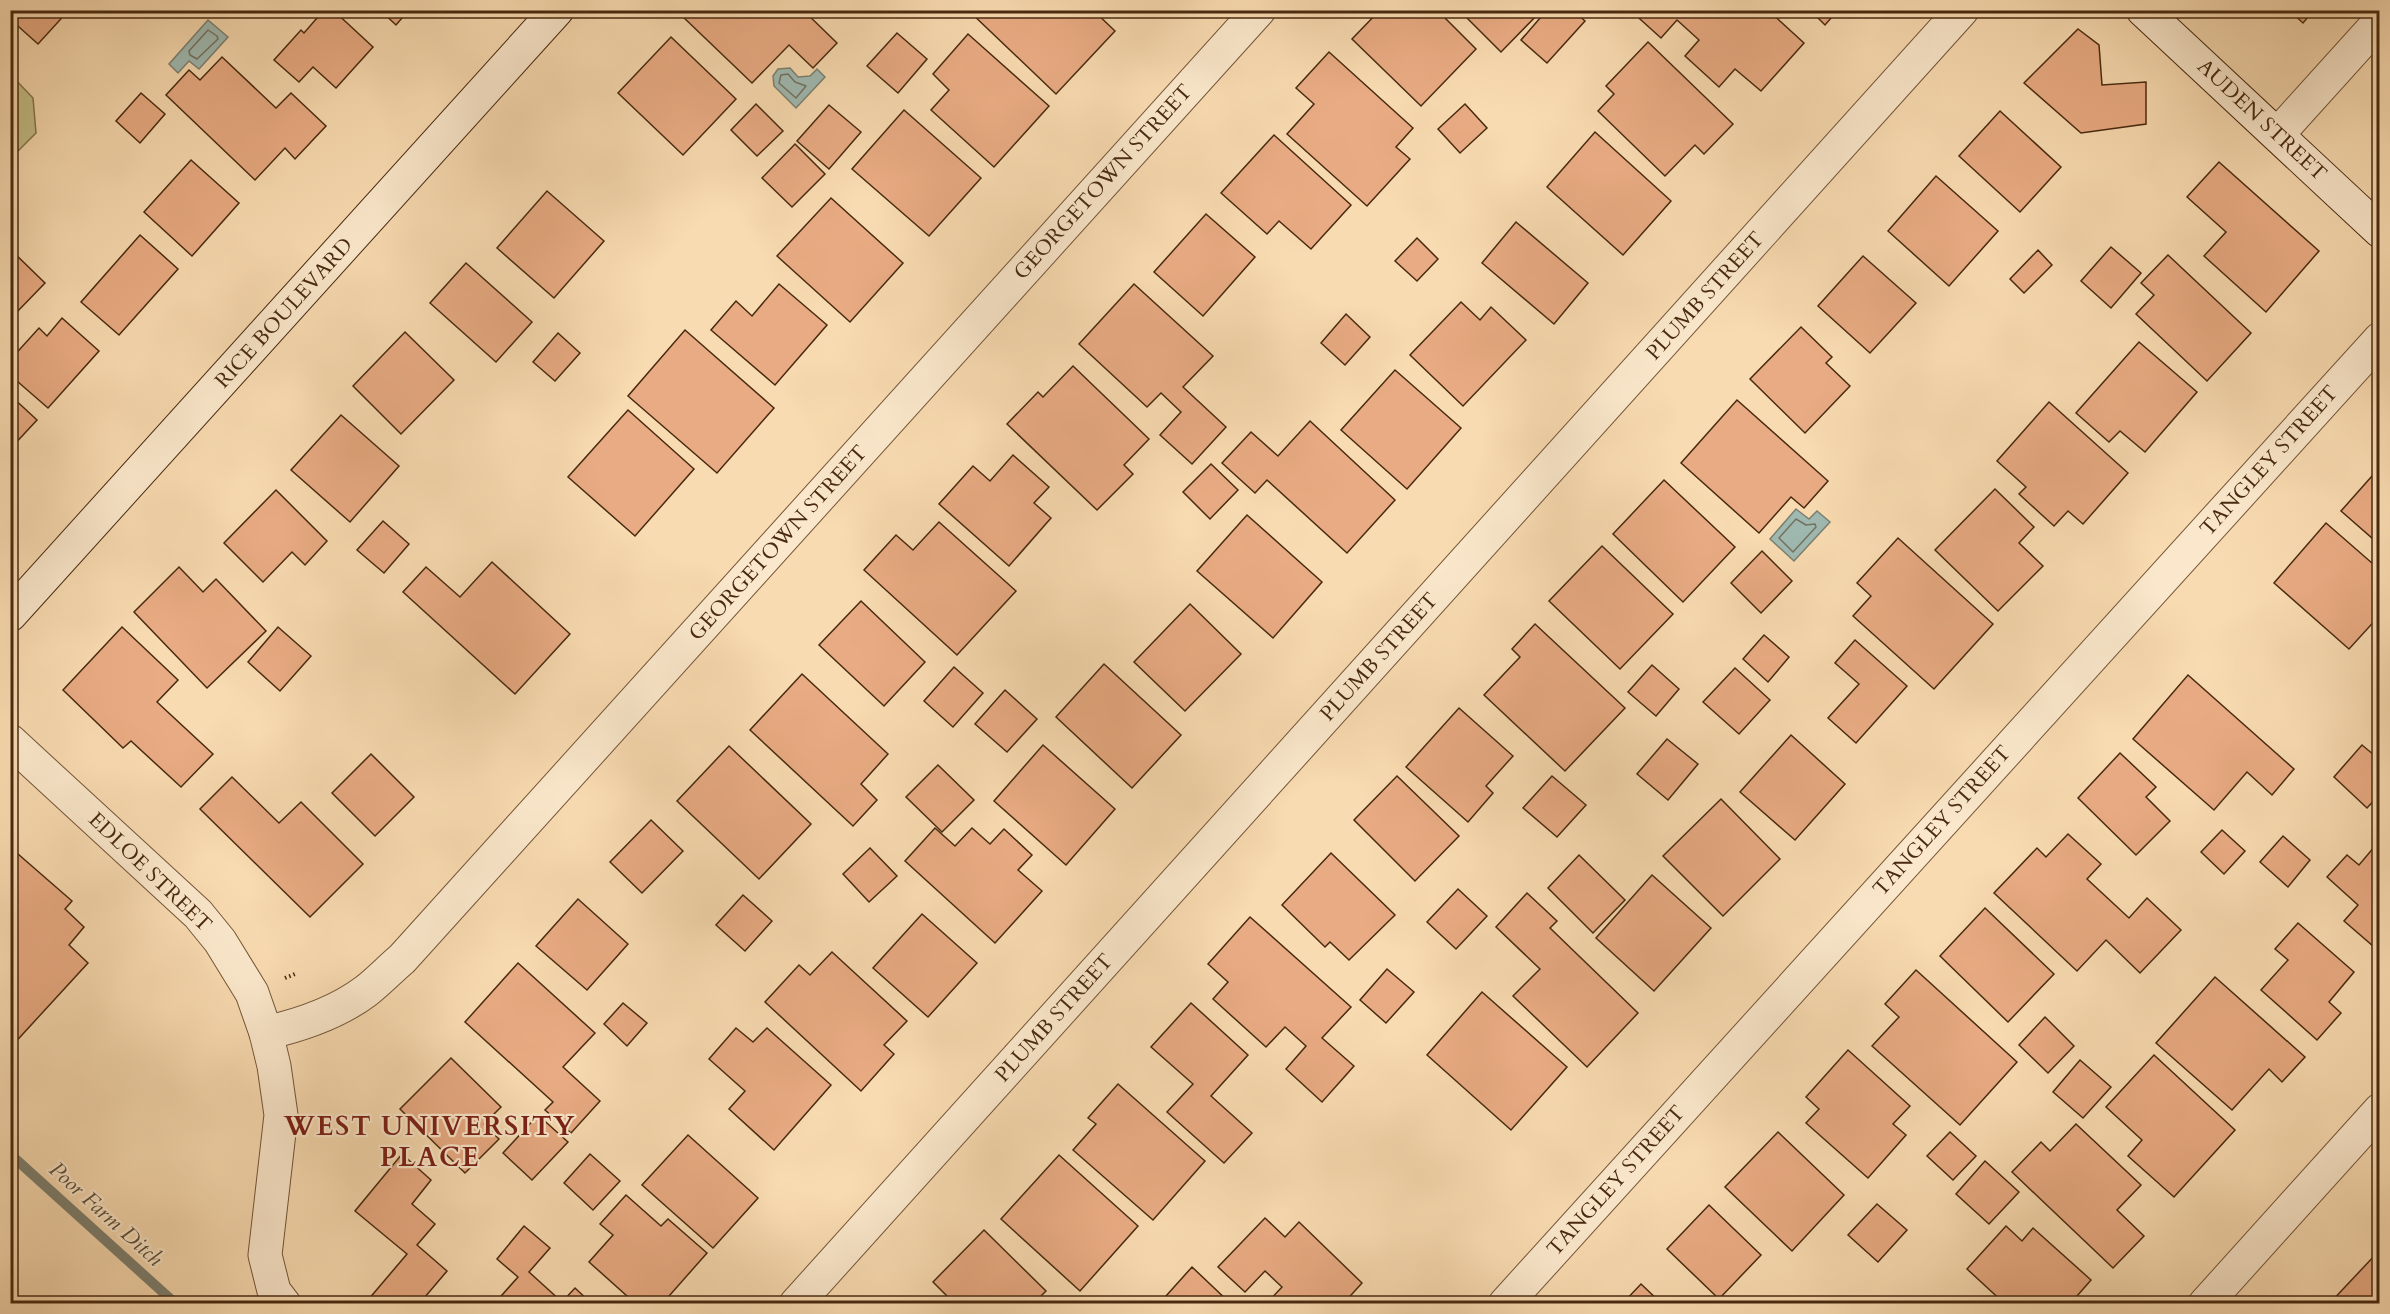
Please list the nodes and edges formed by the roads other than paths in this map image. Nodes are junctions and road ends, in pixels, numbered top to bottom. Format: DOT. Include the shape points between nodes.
graph roads {
  1 [pos="557,10"];
  2 [pos="1259,10"];
  3 [pos="1962,10"];
  4 [pos="2143,10"];
  5 [pos="2379,21"];
  6 [pos="2278,134"];
  7 [pos="2379,231"];
  8 [pos="2379,339"];
  9 [pos="10,615"];
  10 [pos="10,741"];
  11 [pos="266,1033"];
  12 [pos="2379,1110"];
  13 [pos="284,1304"];
  14 [pos="796,1304"];
  15 [pos="1504,1304"];
  16 [pos="2205,1304"];
  1 -- 9 [label="street, RICE BOULEVARD"];
  2 -- 11 [label="street, GEORGETOWN STREET" via="402,959 366,992 335,1010 300,1025"];
  3 -- 14 [label="street, PLUMB STREET"];
  4 -- 6 [label="street, AUDEN STREET"];
  5 -- 6 [label="street"];
  6 -- 7 [label="street, AUDEN STREET"];
  8 -- 15 [label="street, TANGLEY STREET"];
  10 -- 11 [label="street, EDLOE STREET" via="198,915 220,941 252,993"];
  11 -- 13 [label="street, EDLOE STREET" via="281,1115 265,1255 274,1291"];
  12 -- 16 [label="street"];
}
